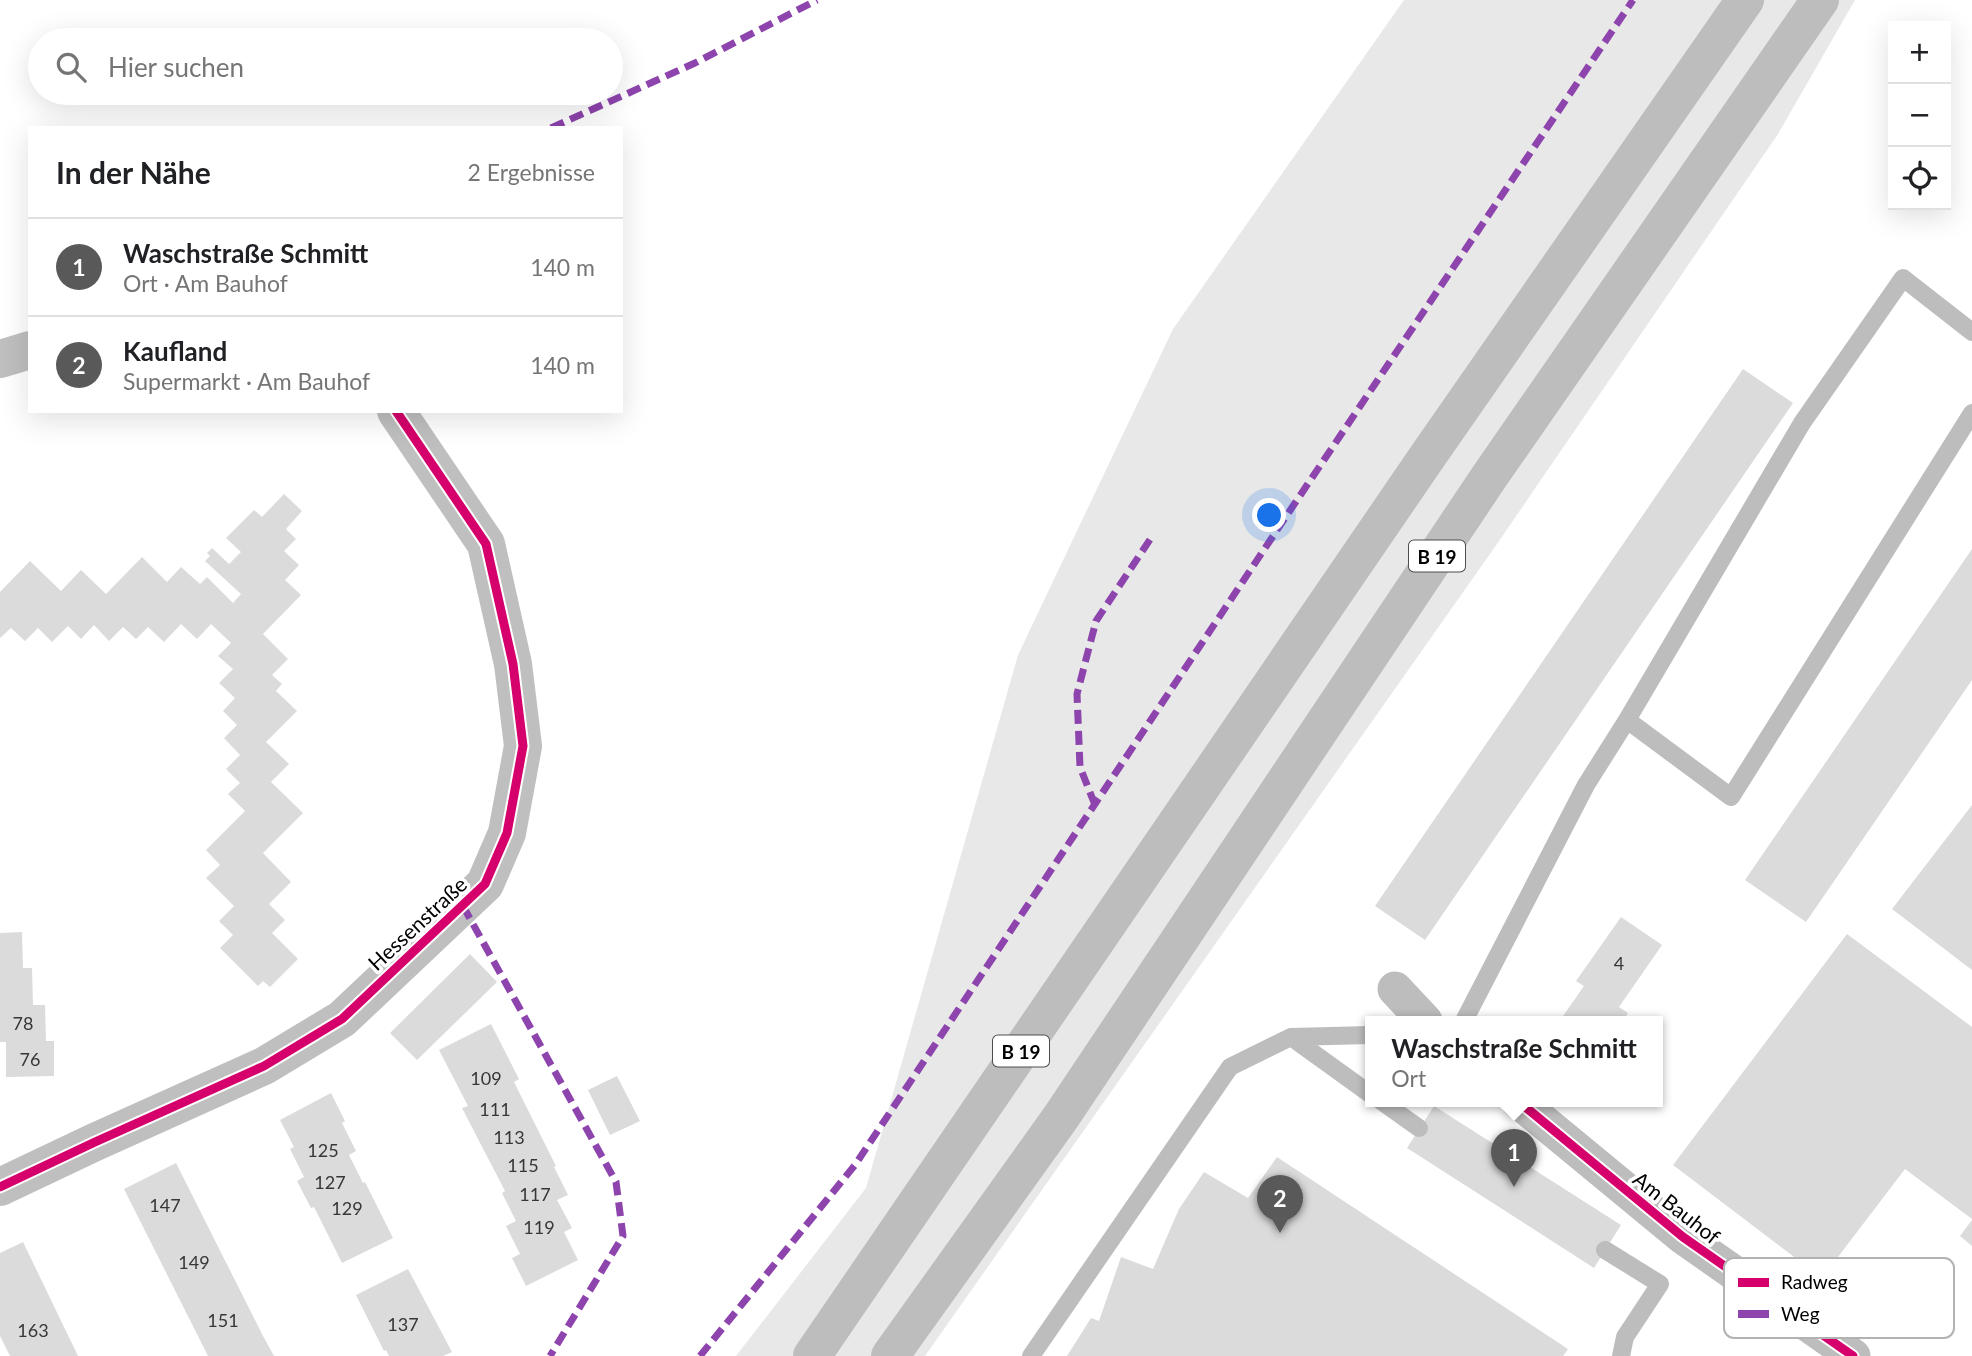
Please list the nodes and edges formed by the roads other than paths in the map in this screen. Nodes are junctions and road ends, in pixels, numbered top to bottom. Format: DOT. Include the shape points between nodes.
graph roads {
  1 [pos="1745,0"];
  2 [pos="1820,0"];
  3 [pos="1972,332"];
  4 [pos="28,351"];
  5 [pos="0,359"];
  6 [pos="397,413"];
  7 [pos="1972,413"];
  8 [pos="1627,720"];
  9 [pos="1467,1016"];
  10 [pos="1365,1035"];
  11 [pos="1291,1037"];
  12 [pos="1365,1090"];
  13 [pos="1389,1107"];
  14 [pos="1525,1107"];
  15 [pos="1419,1128"];
  16 [pos="0,1188"];
  17 [pos="1605,1250"];
  18 [pos="1724,1266"];
  19 [pos="1827,1338"];
  20 [pos="812,1356"];
  21 [pos="890,1356"];
  22 [pos="1031,1356"];
  23 [pos="1621,1356"];
  24 [pos="1853,1356"];
  1 -- 20 [label="highway, B 19"];
  2 -- 21 [label="highway, B 19" via="1489,477 1062,1117"];
  3 -- 8 [label="lane" via="1903,278 1802,423"];
  4 -- 5 [label="street"];
  6 -- 16 [label="street, Hessenstraße" via="486,544 513,664 523,746 506,833 485,884 342,1018 264,1066"];
  7 -- 8 [label="lane" via="1731,797"];
  8 -- 9 [label="lane" via="1586,785"];
  10 -- 11 [label="lane"];
  11 -- 12 [label="lane"];
  11 -- 22 [label="lane" via="1230,1067"];
  13 -- 15 [label="lane"];
  14 -- 18 [label="street, Am Bauhof"];
  17 -- 23 [label="lane" via="1660,1284 1625,1337"];
  19 -- 24 [label="street, Am Bauhof"];
}
